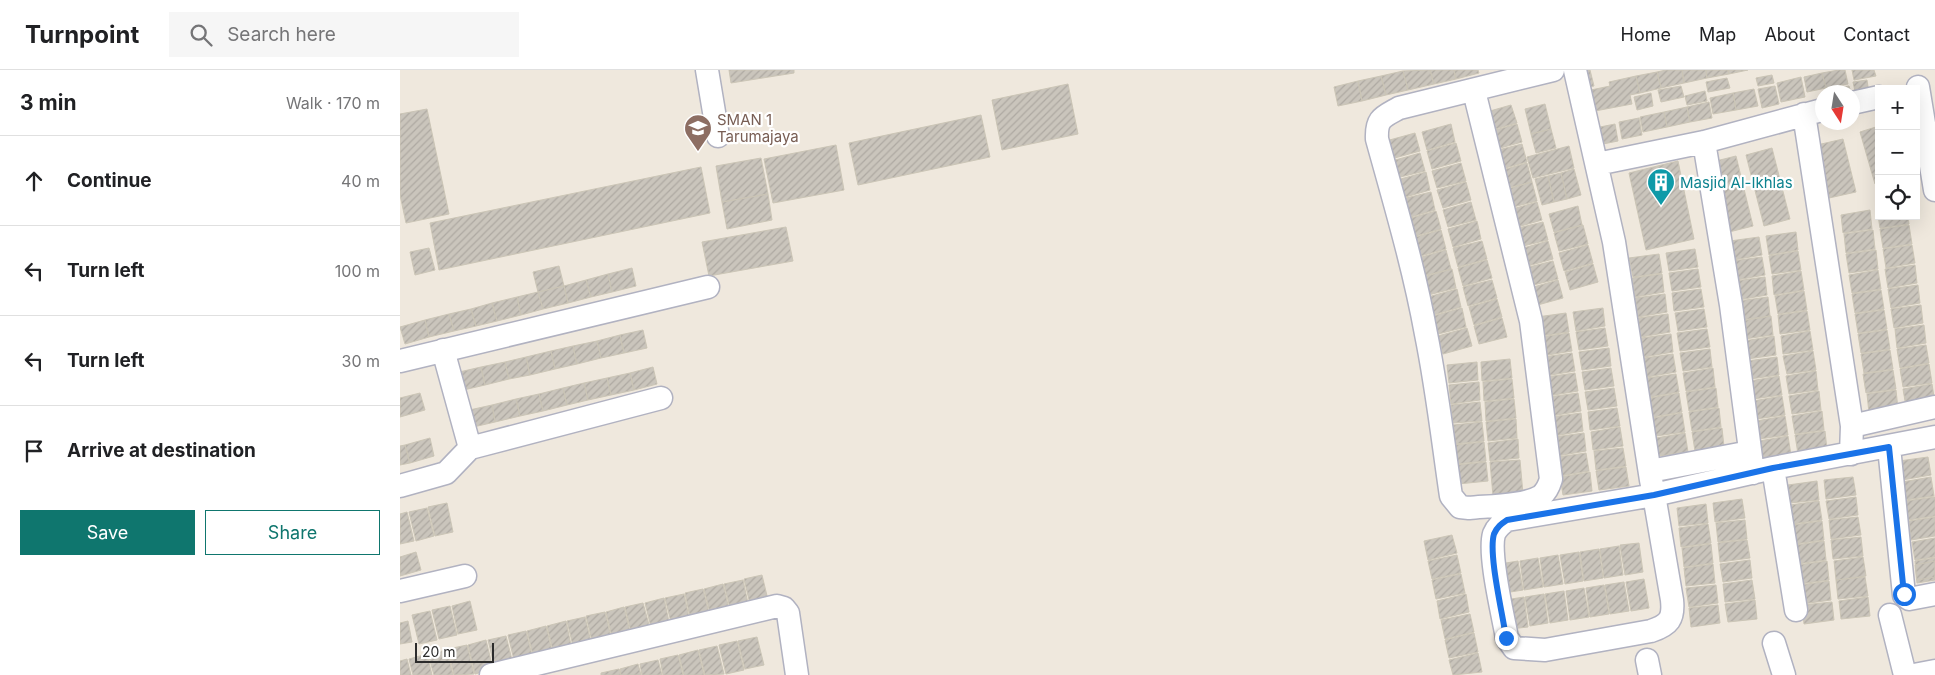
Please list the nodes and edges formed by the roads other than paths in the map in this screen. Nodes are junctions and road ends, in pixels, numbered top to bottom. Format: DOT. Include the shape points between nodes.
graph roads {
  1 [pos="707,70"];
  2 [pos="1553,70"];
  3 [pos="1575,70"];
  4 [pos="1922,86"];
  5 [pos="1474,91"];
  6 [pos="1875,98"];
  7 [pos="1860,101"];
  8 [pos="1813,112"];
  9 [pos="718,136"];
  10 [pos="1704,142"];
  11 [pos="1597,164"];
  12 [pos="1935,190"];
  13 [pos="708,288"];
  14 [pos="443,350"];
  15 [pos="400,361"];
  16 [pos="661,398"];
  17 [pos="1935,407"];
  18 [pos="1852,426"];
  19 [pos="1935,438"];
  20 [pos="1889,447"];
  21 [pos="470,448"];
  22 [pos="1851,454"];
  23 [pos="1759,464"];
  24 [pos="1650,471"];
  25 [pos="400,486"];
  26 [pos="1654,495"];
  27 [pos="465,576"];
  28 [pos="400,591"];
  29 [pos="1935,594"];
  30 [pos="1796,610"];
  31 [pos="1890,615"];
  32 [pos="1774,643"];
  33 [pos="1935,671"];
  34 [pos="491,675"];
  35 [pos="797,675"];
  36 [pos="1784,675"];
  37 [pos="1905,675"];
  38 [pos="1914,675"];
  1 -- 9 [label="street"];
  2 -- 5 [label="street"];
  3 -- 11 [label="street"];
  4 -- 12 [label="street"];
  5 -- 5 [label="street" via="1400,108 1382,117 1376,126 1426,332 1452,496 1460,507 1469,508 1530,501 1541,496 1551,479 1531,321"];
  6 -- 7 [label="street"];
  8 -- 10 [label="street"];
  8 -- 18 [label="street"];
  10 -- 11 [label="street"];
  10 -- 23 [label="street"];
  11 -- 24 [label="street" via="1628,320"];
  13 -- 14 [label="street"];
  14 -- 15 [label="street"];
  14 -- 21 [label="street"];
  16 -- 21 [label="street"];
  17 -- 18 [label="street"];
  18 -- 22 [label="street"];
  19 -- 20 [label="street"];
  20 -- 22 [label="street"];
  20 -- 29 [label="street" via="1904,594 1909,599"];
  21 -- 25 [label="street" via="446,473"];
  22 -- 23 [label="street"];
  23 -- 24 [label="street"];
  23 -- 26 [label="street"];
  23 -- 30 [label="street"];
  24 -- 26 [label="street"];
  26 -- 26 [label="street" via="1507,520 1497,527 1493,552 1506,638 1514,648 1545,650 1651,631 1671,620 1672,600"];
  27 -- 28 [label="street"];
  31 -- 37 [label="street"];
  32 -- 36 [label="street"];
  33 -- 38 [label="street"];
  34 -- 35 [label="street" via="777,606 788,613"];
}
